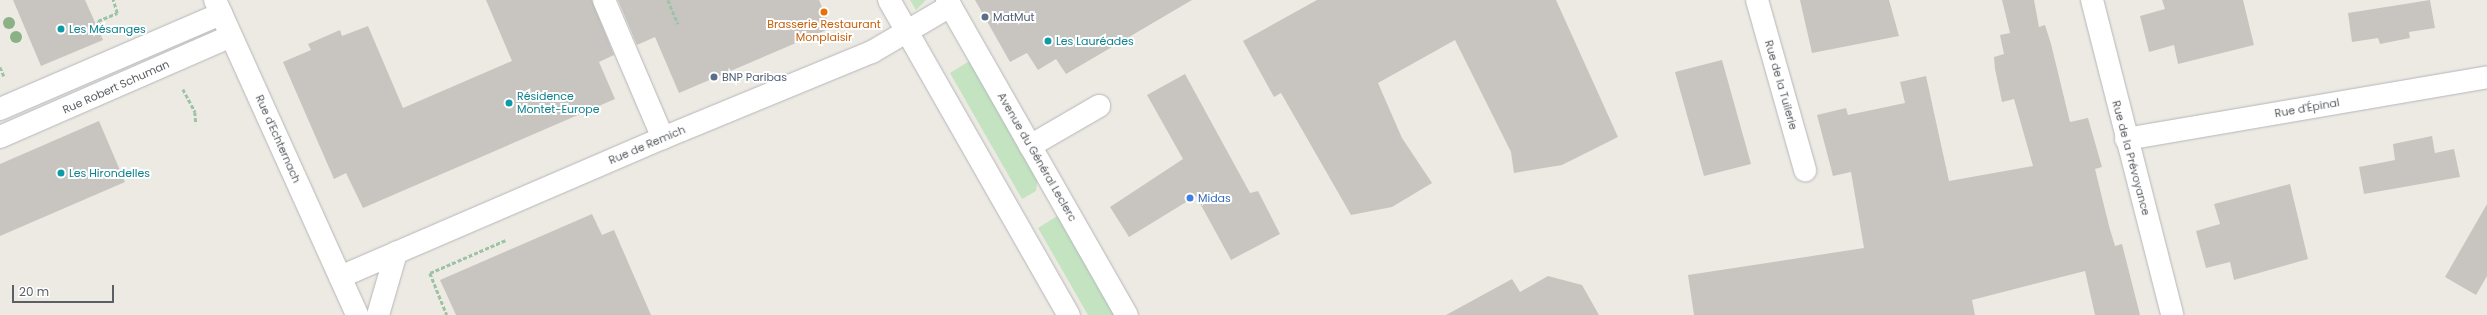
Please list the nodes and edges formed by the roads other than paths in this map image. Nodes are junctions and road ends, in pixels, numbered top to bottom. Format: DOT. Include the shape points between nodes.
graph roads {
  1 [pos="604,0"];
  2 [pos="889,0"];
  3 [pos="1757,0"];
  4 [pos="2092,0"];
  5 [pos="948,3"];
  6 [pos="218,7"];
  7 [pos="907,32"];
  8 [pos="231,36"];
  9 [pos="2487,77"];
  10 [pos="1099,106"];
  11 [pos="0,109"];
  12 [pos="0,137"];
  13 [pos="663,138"];
  14 [pos="2126,139"];
  15 [pos="1030,146"];
  16 [pos="1805,170"];
  17 [pos="396,253"];
  18 [pos="340,277"];
  19 [pos="357,315"];
  20 [pos="378,315"];
  21 [pos="1069,315"];
  22 [pos="1127,315"];
  23 [pos="2172,315"];
  1 -- 13 [label="street"];
  2 -- 7 [label="street"];
  3 -- 16 [label="street, Rue de la Tuilerie"];
  4 -- 14 [label="street, Rue de la Prévoyance"];
  5 -- 7 [label="street, Rue de Remich"];
  5 -- 15 [label="street, Avenue du Général Leclerc"];
  6 -- 8 [label="street, Rue d'Echternach"];
  6 -- 11 [label="street"];
  7 -- 13 [label="street, Rue de Remich" via="872,52"];
  7 -- 21 [label="street"];
  8 -- 12 [label="street, Rue Robert Schuman"];
  8 -- 18 [label="street, Rue d'Echternach"];
  9 -- 14 [label="street, Rue d'Épinal"];
  10 -- 15 [label="street"];
  13 -- 17 [label="street, Rue de Remich"];
  14 -- 23 [label="street, Rue de la Prévoyance"];
  15 -- 22 [label="street, Avenue du Général Leclerc"];
  17 -- 18 [label="street, Rue de Remich"];
  17 -- 20 [label="street"];
  18 -- 19 [label="street, Rue d'Echternach"];
}
